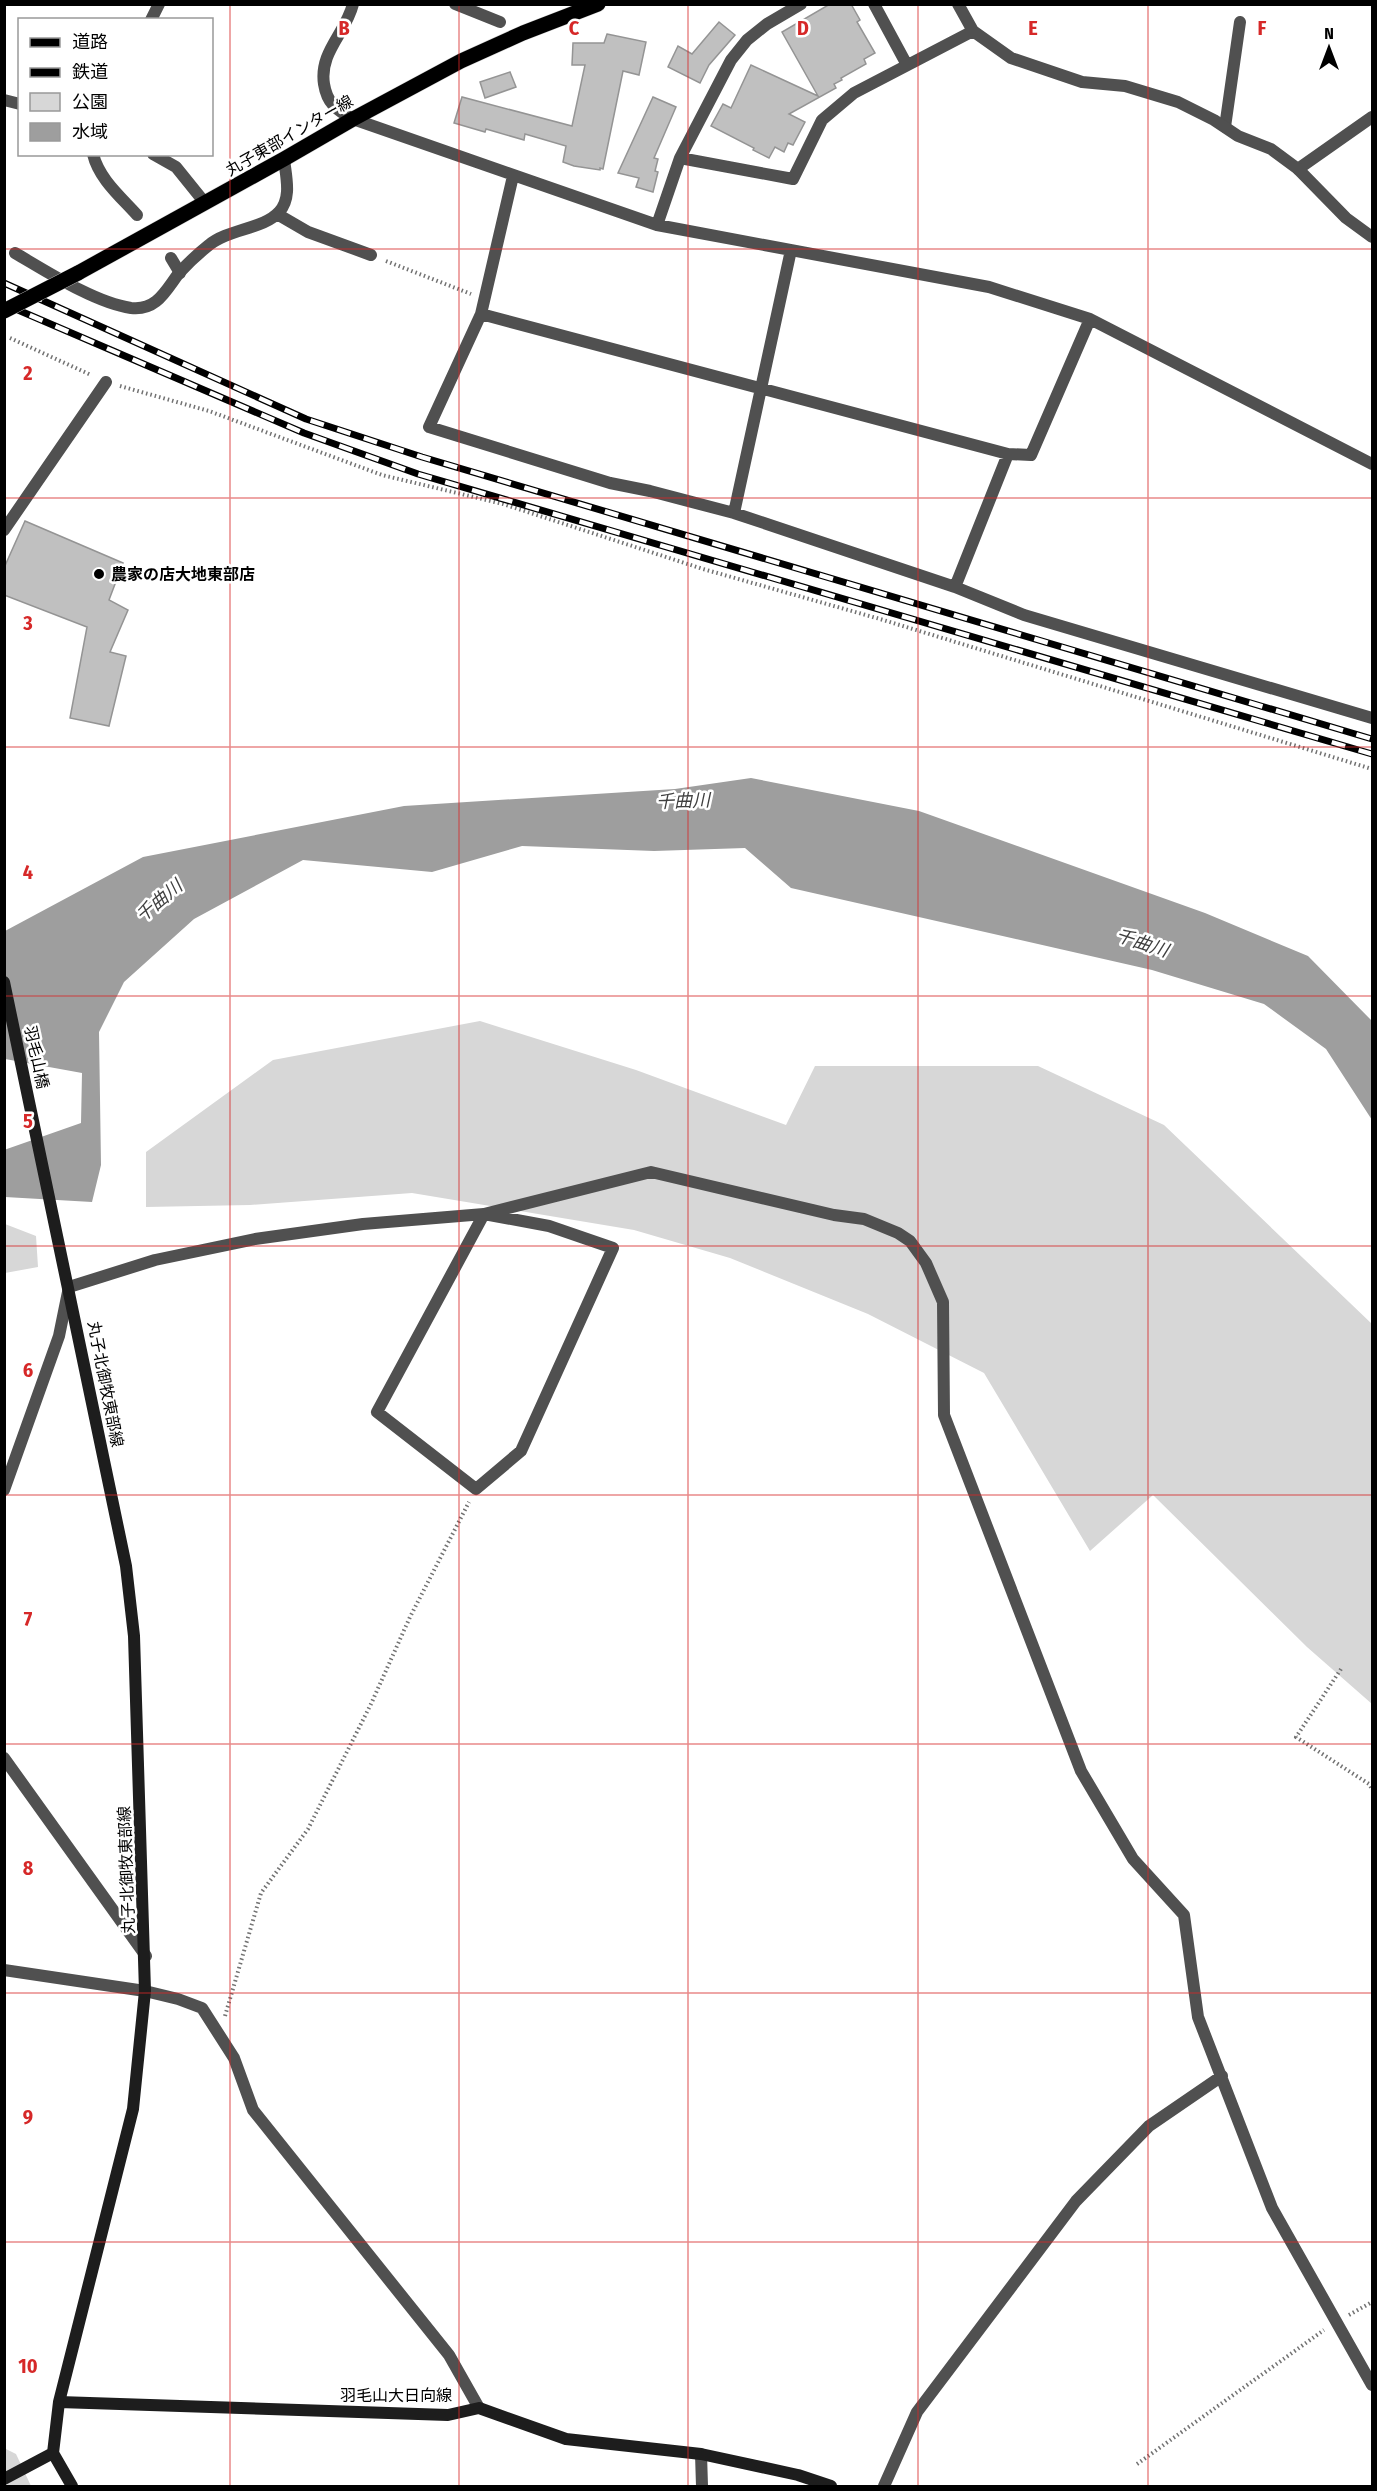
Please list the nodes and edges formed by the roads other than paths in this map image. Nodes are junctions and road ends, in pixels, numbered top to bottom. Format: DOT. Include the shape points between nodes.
graph roads {
  1 [pos="159,4"];
  2 [pos="353,4"];
  3 [pos="456,4"];
  4 [pos="598,4"];
  5 [pos="801,4"];
  6 [pos="874,4"];
  7 [pos="958,4"];
  8 [pos="152,18"];
  9 [pos="500,22"];
  10 [pos="1240,22"];
  11 [pos="974,31"];
  12 [pos="907,65"];
  13 [pos="1372,117"];
  14 [pos="353,119"];
  15 [pos="1226,127"];
  16 [pos="94,156"];
  17 [pos="157,156"];
  18 [pos="680,158"];
  19 [pos="284,159"];
  20 [pos="1298,169"];
  21 [pos="513,176"];
  22 [pos="205,203"];
  23 [pos="278,214"];
  24 [pos="137,215"];
  25 [pos="657,225"];
  26 [pos="1372,237"];
  27 [pos="791,250"];
  28 [pos="15,253"];
  29 [pos="371,255"];
  30 [pos="171,258"];
  31 [pos="180,273"];
  32 [pos="4,311"];
  33 [pos="481,314"];
  34 [pos="1090,319"];
  35 [pos="106,382"];
  36 [pos="761,388"];
  37 [pos="1008,454"];
  38 [pos="1372,464"];
  39 [pos="735,513"];
  40 [pos="4,530"];
  41 [pos="956,587"];
  42 [pos="1372,718"];
  43 [pos="4,982"];
  44 [pos="484,1214"];
  45 [pos="58,1244"];
  46 [pos="69,1287"];
  47 [pos="4,1490"];
  48 [pos="4,1758"];
  49 [pos="146,1956"];
  50 [pos="4,1970"];
  51 [pos="145,1991"];
  52 [pos="1222,2076"];
  53 [pos="1372,2385"];
  54 [pos="59,2402"];
  55 [pos="479,2408"];
  56 [pos="53,2453"];
  57 [pos="701,2454"];
  58 [pos="4,2479"];
  59 [pos="72,2487"];
  60 [pos="702,2487"];
  61 [pos="831,2487"];
  62 [pos="884,2487"];
  1 -- 8 [label="street"];
  2 -- 14 [label="street" via="328,52 323,76 328,100"];
  3 -- 9 [label="street"];
  4 -- 14 [label="main road, 丸子東部インター線" via="461,61"];
  5 -- 18 [label="street" via="747,40 731,60"];
  6 -- 12 [label="street"];
  7 -- 11 [label="street"];
  10 -- 15 [label="street"];
  11 -- 12 [label="street"];
  11 -- 15 [label="street" via="1011,58 1082,82 1125,86 1178,102"];
  12 -- 18 [label="street" via="854,93 822,120 793,179"];
  13 -- 20 [label="street"];
  14 -- 19 [label="main road, 丸子東部インター線"];
  14 -- 21 [label="street"];
  15 -- 20 [label="street" via="1271,149"];
  16 -- 24 [label="street" via="102,176"];
  17 -- 22 [label="street" via="176,167"];
  18 -- 25 [label="street"];
  19 -- 22 [label="main road, 丸子東部インター線"];
  19 -- 23 [label="street" via="286,199"];
  20 -- 26 [label="street" via="1346,218"];
  21 -- 25 [label="street"];
  21 -- 33 [label="street"];
  22 -- 32 [label="main road, 丸子東部インター線, bridge"];
  23 -- 29 [label="street" via="308,232"];
  23 -- 31 [label="street" via="221,237"];
  25 -- 27 [label="street"];
  27 -- 34 [label="street" via="989,287"];
  27 -- 36 [label="street"];
  28 -- 31 [label="street" via="95,296 131,308 159,301"];
  30 -- 31 [label="street"];
  33 -- 36 [label="street"];
  33 -- 39 [label="street" via="429,427 610,483"];
  34 -- 37 [label="street" via="1031,455"];
  34 -- 38 [label="street"];
  35 -- 40 [label="street"];
  36 -- 37 [label="street"];
  36 -- 39 [label="street"];
  37 -- 41 [label="street"];
  39 -- 41 [label="street"];
  41 -- 42 [label="street" via="1024,615"];
  43 -- 45 [label="main road, 羽毛山橋"];
  44 -- 44 [label="street" via="549,1226 613,1248 521,1451 476,1489 377,1412"];
  44 -- 46 [label="street" via="363,1224 255,1239 155,1260"];
  44 -- 52 [label="street" via="651,1172 864,1219 910,1241 926,1263 943,1302 944,1415 1081,1771 1133,1859 1184,1915 1198,2017"];
  45 -- 46 [label="main road, 丸子北御牧東部線"];
  46 -- 47 [label="street" via="59,1336"];
  46 -- 49 [label="main road, 丸子北御牧東部線" via="126,1566 134,1636"];
  48 -- 49 [label="street"];
  49 -- 51 [label="main road, 丸子北御牧東部線"];
  50 -- 51 [label="street"];
  51 -- 54 [label="main road, 丸子北御牧東部線" via="133,2109"];
  51 -- 55 [label="street" via="202,2008 234,2058 253,2110 448,2355"];
  52 -- 53 [label="street" via="1272,2208"];
  52 -- 62 [label="street" via="1149,2126 1076,2200 918,2412"];
  54 -- 55 [label="main road, 羽毛山大日向線" via="448,2415"];
  54 -- 56 [label="main road, 丸子北御牧東部線"];
  55 -- 57 [label="main road" via="566,2439"];
  56 -- 58 [label="main road"];
  56 -- 59 [label="main road"];
  57 -- 60 [label="street"];
  57 -- 61 [label="main road" via="798,2475"];
}
